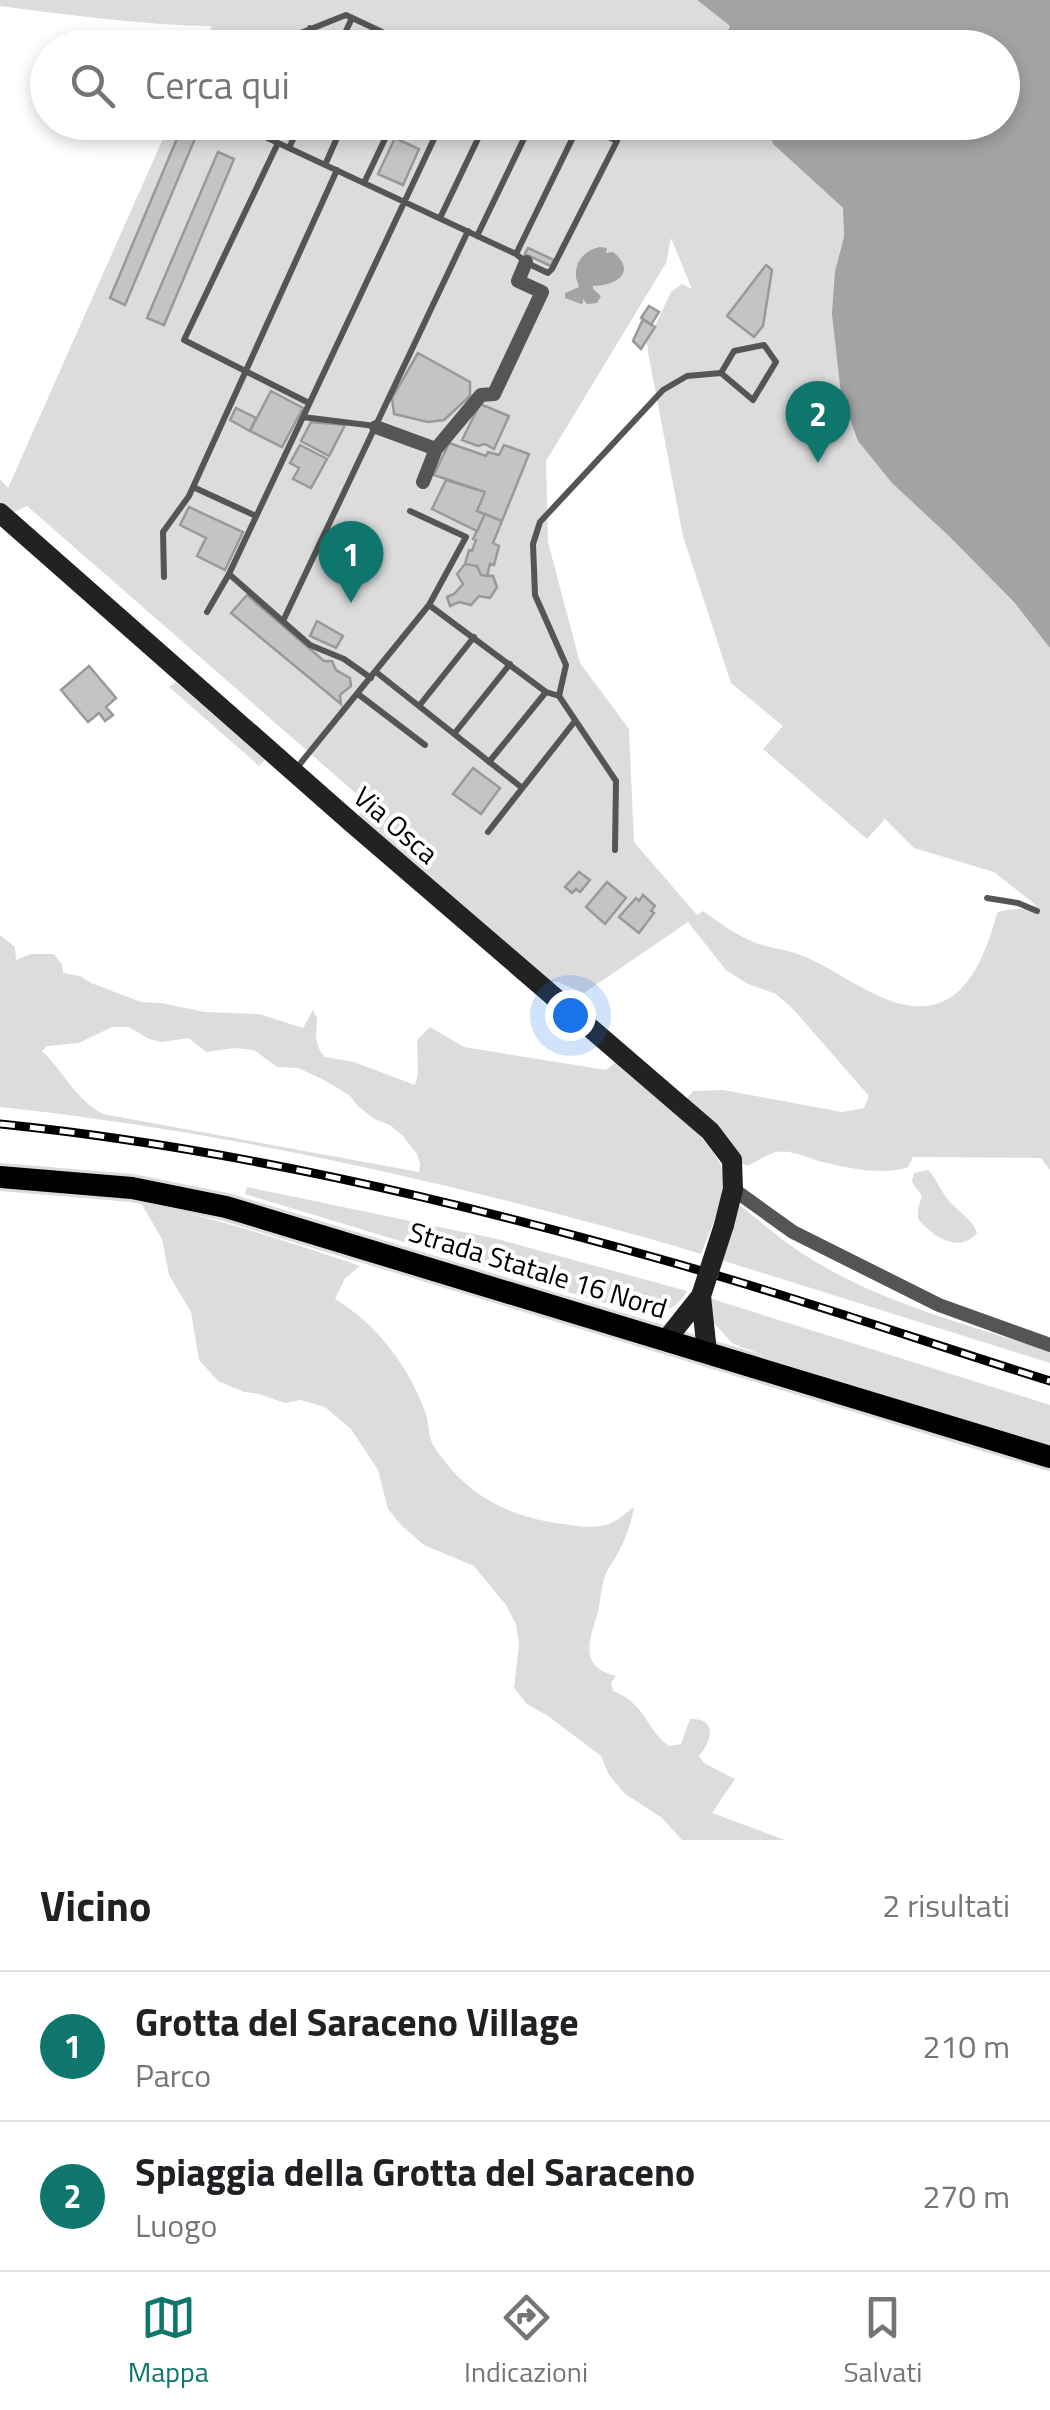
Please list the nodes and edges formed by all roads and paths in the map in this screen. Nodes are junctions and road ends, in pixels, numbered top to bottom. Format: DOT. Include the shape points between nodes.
graph roads {
  1 [pos="352,18"];
  2 [pos="310,28"];
  3 [pos="305,30"];
  4 [pos="346,30"];
  5 [pos="379,30"];
  6 [pos="272,140"];
  7 [pos="293,140"];
  8 [pos="336,140"];
  9 [pos="385,140"];
  10 [pos="433,140"];
  11 [pos="477,140"];
  12 [pos="523,140"];
  13 [pos="572,140"];
  14 [pos="617,140"];
  15 [pos="278,143"];
  16 [pos="289,148"];
  17 [pos="325,164"];
  18 [pos="337,170"];
  19 [pos="364,183"];
  20 [pos="404,202"];
  21 [pos="440,218"];
  22 [pos="468,232"];
  23 [pos="478,236"];
  24 [pos="521,258"];
  25 [pos="245,372"];
  26 [pos="721,373"];
  27 [pos="310,403"];
  28 [pos="303,417"];
  29 [pos="376,427"];
  30 [pos="436,449"];
  31 [pos="423,482"];
  32 [pos="193,487"];
  33 [pos="410,512"];
  34 [pos="0,513"];
  35 [pos="256,516"];
  36 [pos="229,574"];
  37 [pos="164,577"];
  38 [pos="429,605"];
  39 [pos="206,612"];
  40 [pos="284,622"];
  41 [pos="474,637"];
  42 [pos="510,664"];
  43 [pos="374,675"];
  44 [pos="546,692"];
  45 [pos="358,694"];
  46 [pos="559,696"];
  47 [pos="419,706"];
  48 [pos="575,721"];
  49 [pos="454,734"];
  50 [pos="425,745"];
  51 [pos="489,762"];
  52 [pos="294,772"];
  53 [pos="521,787"];
  54 [pos="488,832"];
  55 [pos="615,850"];
  56 [pos="987,898"];
  57 [pos="1036,911"];
  58 [pos="0,1177"];
  59 [pos="734,1190"];
  60 [pos="701,1296"];
  61 [pos="666,1340"];
  62 [pos="1050,1346"];
  63 [pos="707,1352"];
  64 [pos="1050,1457"];
  1 -- 2 [label="lane"];
  1 -- 4 [label="lane"];
  1 -- 5 [label="lane"];
  2 -- 3 [label="lane"];
  6 -- 15 [label="lane"];
  7 -- 16 [label="lane"];
  8 -- 17 [label="lane"];
  9 -- 19 [label="lane"];
  10 -- 20 [label="lane"];
  11 -- 21 [label="lane"];
  12 -- 23 [label="lane"];
  13 -- 24 [label="lane"];
  14 -- 24 [label="lane" via="552,268 548,272"];
  15 -- 16 [label="lane"];
  15 -- 25 [label="lane" via="184,340"];
  16 -- 17 [label="lane"];
  17 -- 18 [label="lane"];
  18 -- 19 [label="lane"];
  18 -- 25 [label="lane"];
  19 -- 20 [label="lane"];
  20 -- 21 [label="lane"];
  20 -- 27 [label="lane"];
  21 -- 22 [label="lane"];
  22 -- 23 [label="lane"];
  22 -- 29 [label="lane"];
  23 -- 24 [label="lane"];
  24 -- 30 [label="street" via="518,280 542,292 494,394 480,394"];
  25 -- 27 [label="lane"];
  25 -- 32 [label="lane"];
  26 -- 26 [label="lane" via="753,400 776,362 764,345 734,352"];
  26 -- 46 [label="lane" via="687,376 664,390 540,522 533,544 535,596 566,665"];
  27 -- 28 [label="lane"];
  28 -- 29 [label="lane"];
  28 -- 35 [label="lane"];
  29 -- 30 [label="street"];
  29 -- 40 [label="lane"];
  30 -- 31 [label="street"];
  32 -- 35 [label="lane"];
  32 -- 37 [label="lane" via="163,532"];
  33 -- 38 [label="lane" via="466,538"];
  34 -- 52 [label="street, Via Osca"];
  35 -- 36 [label="lane"];
  36 -- 39 [label="lane"];
  36 -- 40 [label="lane"];
  38 -- 41 [label="lane"];
  38 -- 43 [label="lane"];
  40 -- 43 [label="lane" via="310,645"];
  41 -- 42 [label="lane"];
  41 -- 47 [label="lane"];
  42 -- 44 [label="lane"];
  42 -- 49 [label="lane"];
  43 -- 45 [label="lane"];
  43 -- 47 [label="lane"];
  44 -- 46 [label="lane"];
  44 -- 51 [label="lane"];
  45 -- 50 [label="lane"];
  45 -- 52 [label="lane"];
  46 -- 48 [label="lane"];
  47 -- 49 [label="lane"];
  48 -- 53 [label="lane"];
  48 -- 55 [label="lane" via="616,781"];
  49 -- 51 [label="lane"];
  51 -- 53 [label="lane"];
  52 -- 59 [label="street, Via Osca" via="710,1131 732,1160"];
  53 -- 54 [label="lane"];
  56 -- 57 [label="lane"];
  58 -- 61 [label="main road, Strada Statale 16 Nord" via="132,1188 226,1207"];
  59 -- 60 [label="street, bridge"];
  59 -- 62 [label="street" via="793,1232 939,1305"];
  60 -- 61 [label="street"];
  60 -- 63 [label="street"];
  61 -- 63 [label="main road, Strada Statale 16 Nord"];
  63 -- 64 [label="main road, Strada Statale 16 Nord"];
}
